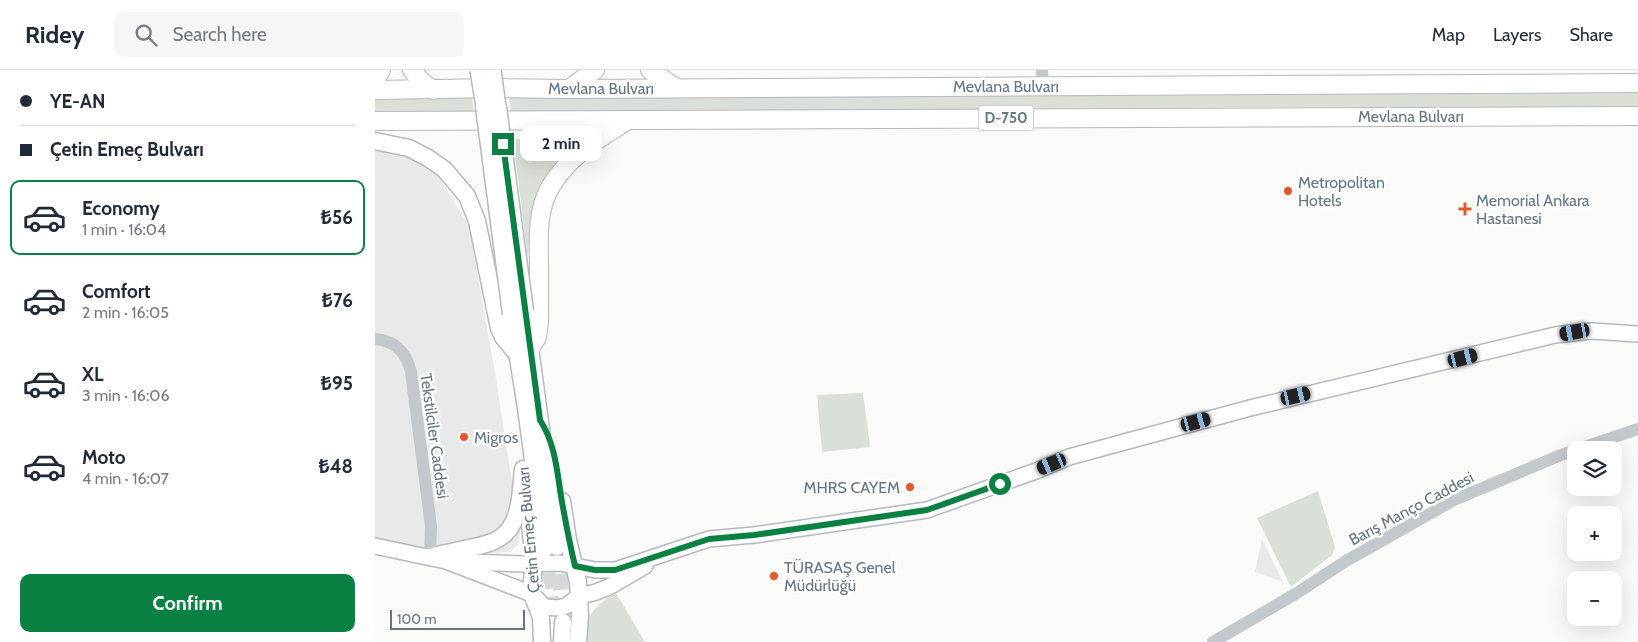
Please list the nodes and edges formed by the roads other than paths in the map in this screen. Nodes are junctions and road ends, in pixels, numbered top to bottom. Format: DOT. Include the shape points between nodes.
graph roads {
  1 [pos="381,70"];
  2 [pos="412,70"];
  3 [pos="479,70"];
  4 [pos="493,70"];
  5 [pos="595,70"];
  6 [pos="650,70"];
  7 [pos="1043,78"];
  8 [pos="375,81"];
  9 [pos="1638,83"];
  10 [pos="676,88"];
  11 [pos="569,89"];
  12 [pos="375,90"];
  13 [pos="433,90"];
  14 [pos="491,107"];
  15 [pos="1638,116"];
  16 [pos="629,120"];
  17 [pos="375,121"];
  18 [pos="375,141"];
  19 [pos="1638,334"];
  20 [pos="375,339"];
  21 [pos="524,352"];
  22 [pos="534,419"];
  23 [pos="1638,429"];
  24 [pos="523,469"];
  25 [pos="375,546"];
  26 [pos="551,548"];
  27 [pos="674,549"];
  28 [pos="430,557"];
  29 [pos="446,561"];
  30 [pos="534,563"];
  31 [pos="575,566"];
  32 [pos="532,594"];
  33 [pos="579,596"];
  34 [pos="542,642"];
  35 [pos="551,642"];
  36 [pos="562,642"];
  37 [pos="578,642"];
  38 [pos="1213,642"];
  1 -- 8 [label="highway"];
  2 -- 13 [label="highway"];
  3 -- 14 [label="main road, bridge"];
  4 -- 14 [label="main road, bridge"];
  5 -- 11 [label="highway"];
  6 -- 10 [label="highway"];
  7 -- 9 [label="highway, Mevlana Bulvarı"];
  7 -- 10 [label="highway, Mevlana Bulvarı"];
  10 -- 11 [label="highway, Mevlana Bulvarı"];
  11 -- 13 [label="highway, Mevlana Bulvarı"];
  12 -- 13 [label="highway, Mevlana Bulvarı"];
  14 -- 21 [label="main road, Çetin Emeç Bulvarı, bridge"];
  15 -- 16 [label="highway, Mevlana Bulvarı / D-750"];
  16 -- 17 [label="highway, Mevlana Bulvarı / D-750"];
  16 -- 21 [label="highway" via="568,164 555,179 545,199 539,221 537,337"];
  18 -- 21 [label="main road" via="409,148 428,158 444,169 467,196 477,221 499,328 503,337"];
  19 -- 27 [label="main road" via="1592,331 1555,335 1250,408 1069,457 927,510 709,539"];
  20 -- 28 [label="street, Tekstilciler Caddesi" via="389,341 402,351 411,372 431,526"];
  21 -- 22 [label="main road, Çetin Emeç Bulvarı"];
  22 -- 24 [label="main road, Çetin Emeç Bulvarı" via="522,442"];
  22 -- 26 [label="main road, Çetin Emeç Bulvarı"];
  22 -- 31 [label="main road, Çetin Emeç Bulvarı" via="547,430 554,450"];
  23 -- 38 [label="street, Barış Manço Caddesi" via="1561,455 1454,500"];
  24 -- 28 [label="main road" via="517,510 506,532 497,540 479,547"];
  24 -- 30 [label="main road, Çetin Emeç Bulvarı"];
  25 -- 28 [label="main road"];
  27 -- 31 [label="main road" via="615,570"];
  27 -- 33 [label="main road" via="619,582"];
  28 -- 29 [label="main road"];
  29 -- 30 [label="main road"];
  29 -- 32 [label="main road"];
  30 -- 31 [label="main road"];
  30 -- 32 [label="main road, Çetin Emeç Bulvarı"];
  31 -- 33 [label="main road, Çetin Emeç Bulvarı"];
  32 -- 33 [label="main road" via="545,607 558,608"];
  32 -- 34 [label="main road, Çetin Emeç Bulvarı" via="541,616"];
  33 -- 37 [label="main road, Çetin Emeç Bulvarı"];
  35 -- 36 [label="main road" via="558,623"];
}
